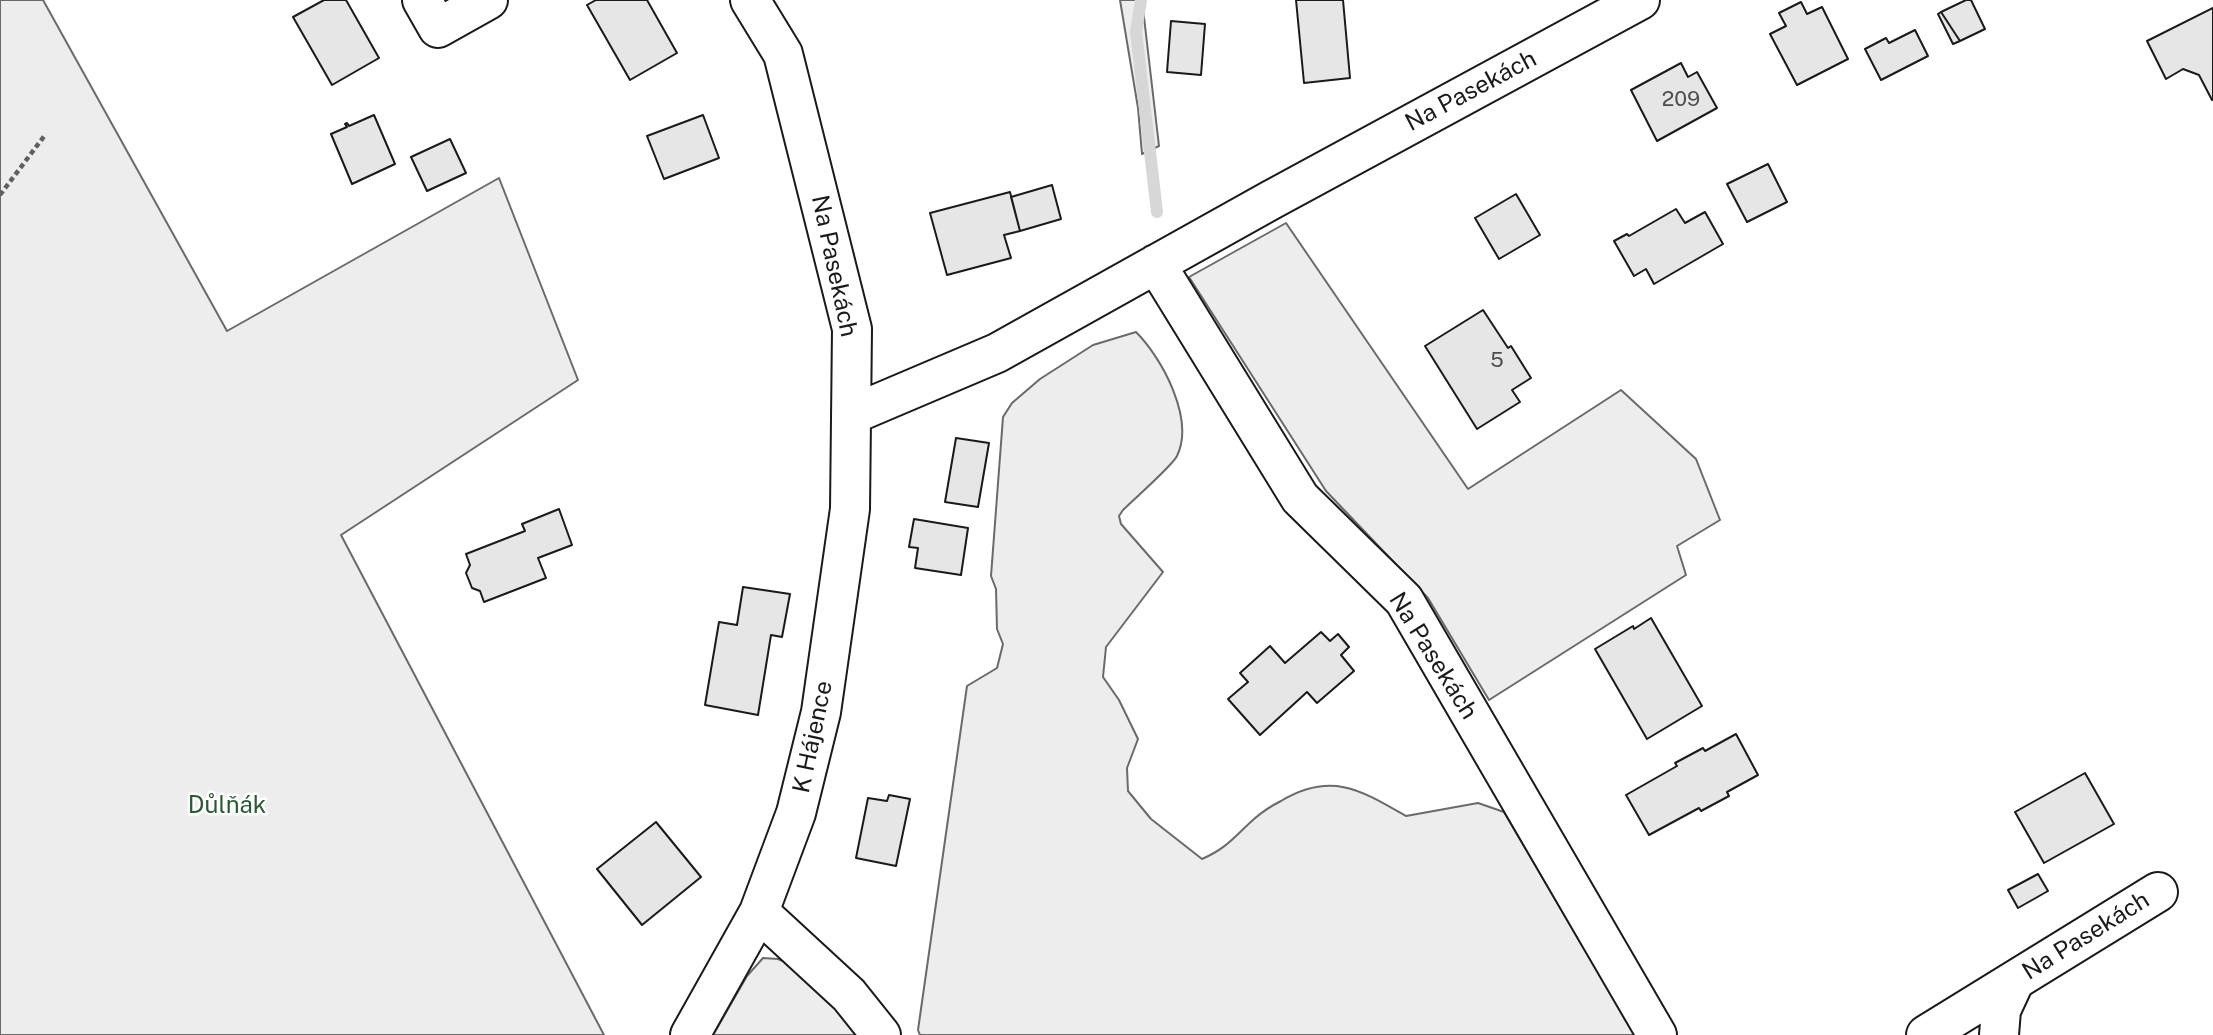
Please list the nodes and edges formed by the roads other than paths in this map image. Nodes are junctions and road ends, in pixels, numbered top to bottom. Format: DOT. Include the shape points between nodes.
graph roads {
  1 [pos="422,0"];
  2 [pos="488,0"];
  3 [pos="750,0"];
  4 [pos="1640,0"];
  5 [pos="1156,264"];
  6 [pos="851,415"];
  7 [pos="2158,892"];
  8 [pos="760,912"];
  9 [pos="2015,980"];
  10 [pos="690,1035"];
  11 [pos="881,1035"];
  12 [pos="1657,1035"];
  13 [pos="1926,1035"];
  14 [pos="1999,1035"];
  1 -- 2 [label="street" via="438,28"];
  3 -- 6 [label="street, Na Pasekách" via="783,54 852,329"];
  4 -- 5 [label="street, Na Pasekách"];
  5 -- 6 [label="street, Na Pasekách" via="997,353"];
  5 -- 12 [label="street, Na Pasekách" via="1300,498 1404,600"];
  6 -- 8 [label="street, K Hájence" via="850,509 821,712 796,813"];
  7 -- 9 [label="street, Na Pasekách"];
  8 -- 10 [label="street, K Hájence"];
  8 -- 11 [label="street" via="849,995"];
  9 -- 13 [label="street, Na Pasekách"];
  9 -- 14 [label="street, Na Pasekách" via="2001,1010"];
}
